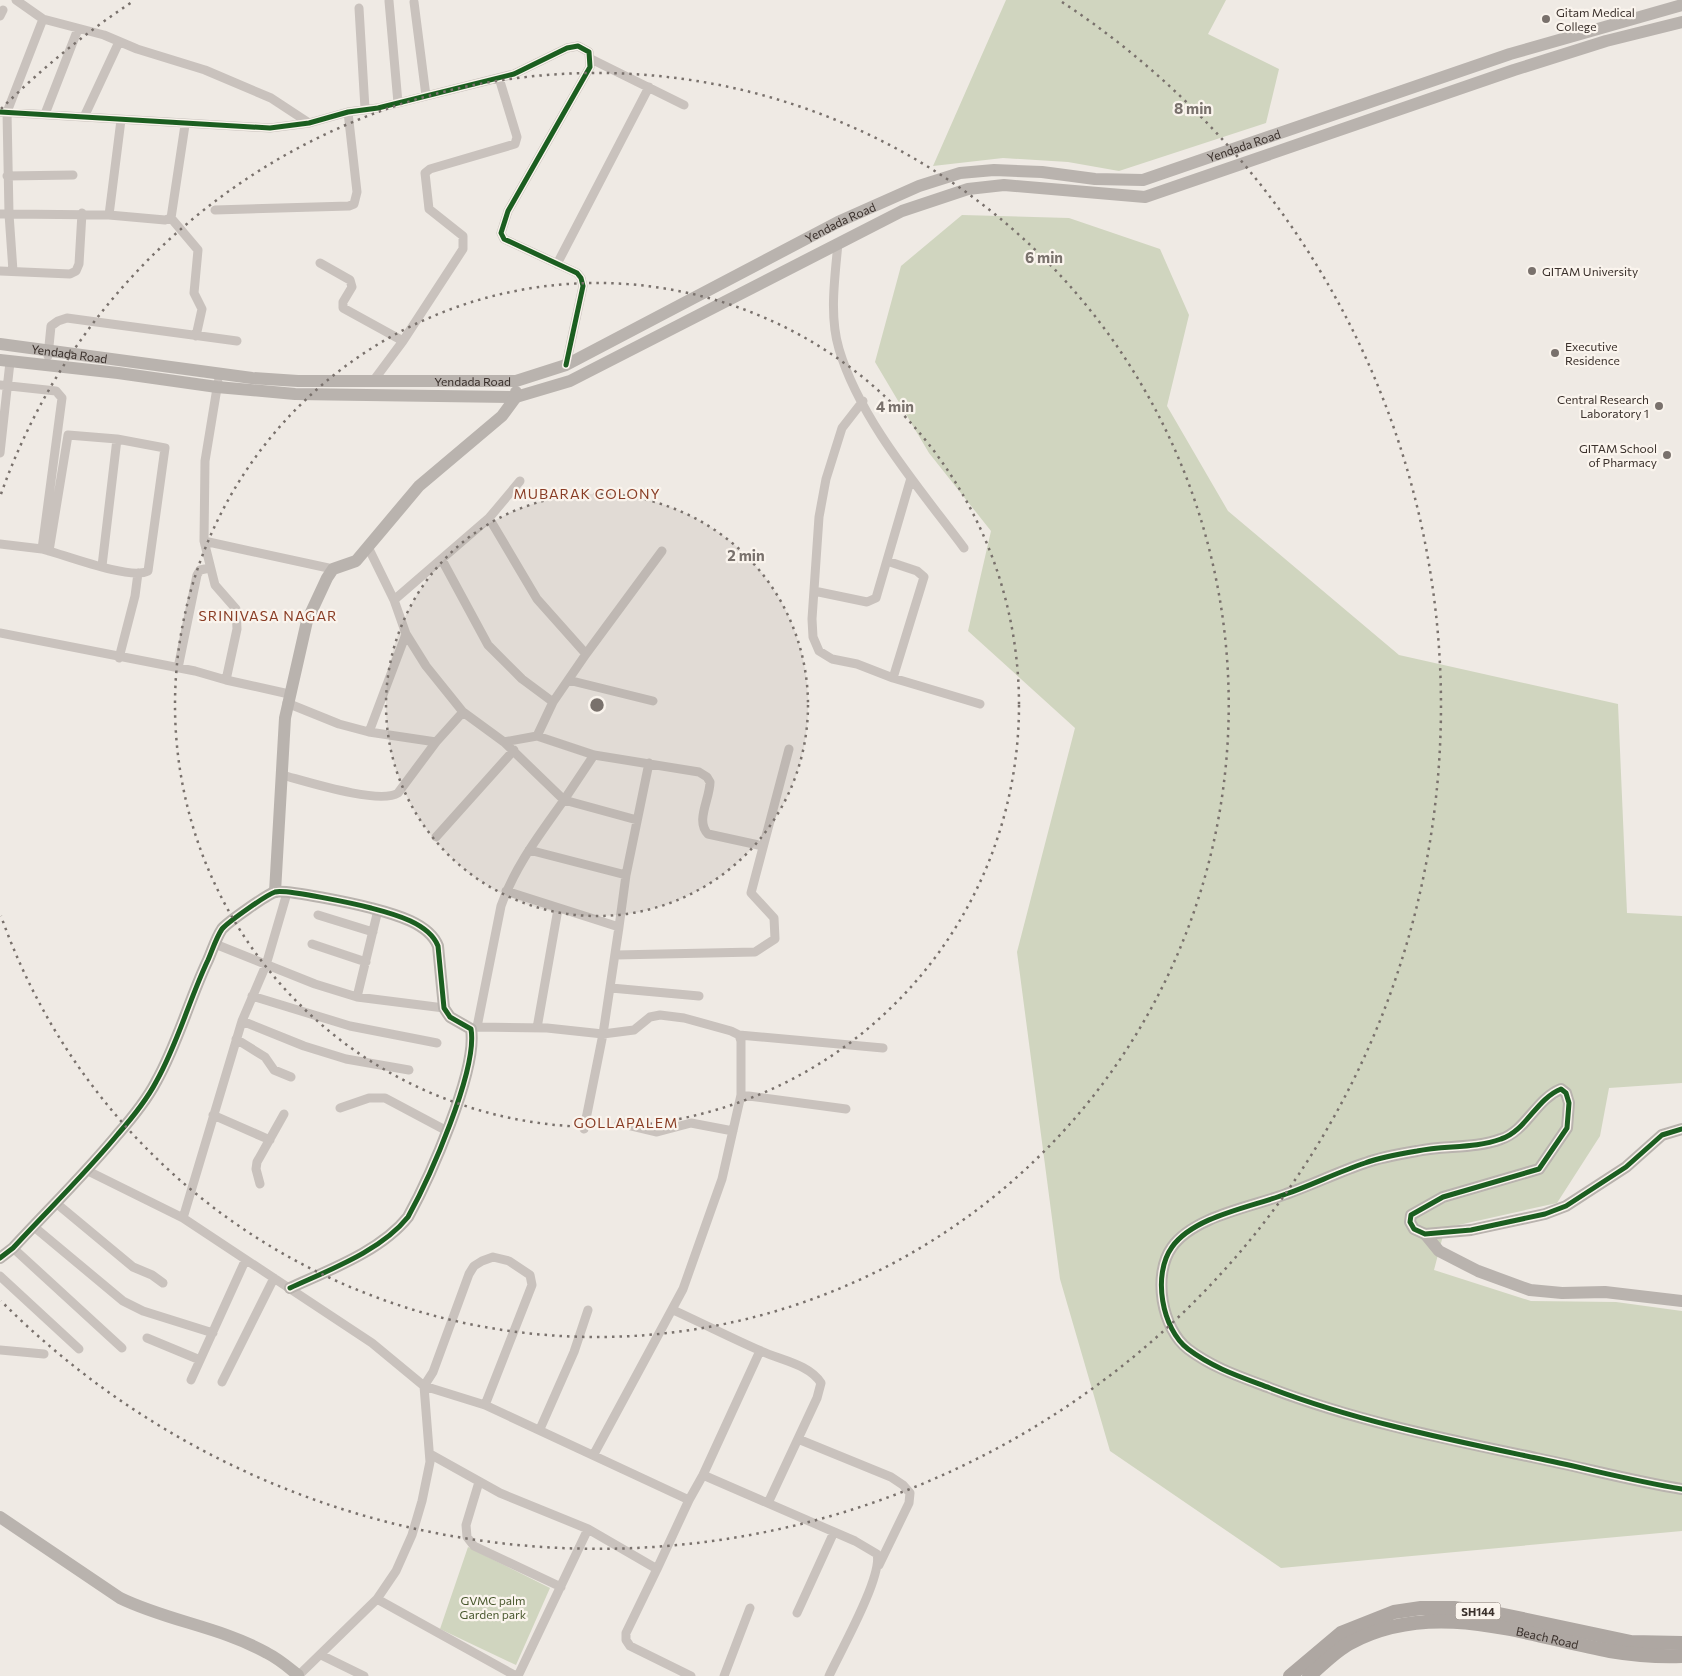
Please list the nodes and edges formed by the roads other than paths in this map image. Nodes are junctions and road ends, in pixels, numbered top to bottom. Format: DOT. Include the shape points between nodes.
graph roads {
  1 [pos="16,0"];
  2 [pos="31,0"];
  3 [pos="390,1"];
  4 [pos="414,2"];
  5 [pos="1682,5"];
  6 [pos="359,8"];
  7 [pos="27,9"];
  8 [pos="43,19"];
  9 [pos="1682,22"];
  10 [pos="78,29"];
  11 [pos="119,42"];
  12 [pos="591,59"];
  13 [pos="499,78"];
  14 [pos="649,87"];
  15 [pos="426,96"];
  16 [pos="398,103"];
  17 [pos="684,105"];
  18 [pos="365,109"];
  19 [pos="3,112"];
  20 [pos="348,112"];
  21 [pos="44,114"];
  22 [pos="84,117"];
  23 [pos="121,120"];
  24 [pos="309,123"];
  25 [pos="185,125"];
  26 [pos="73,175"];
  27 [pos="7,176"];
  28 [pos="215,210"];
  29 [pos="82,213"];
  30 [pos="5,214"];
  31 [pos="109,215"];
  32 [pos="171,218"];
  33 [pos="838,243"];
  34 [pos="320,263"];
  35 [pos="557,264"];
  36 [pos="0,271"];
  37 [pos="13,271"];
  38 [pos="196,336"];
  39 [pos="403,341"];
  40 [pos="237,342"];
  41 [pos="0,344"];
  42 [pos="48,352"];
  43 [pos="5,361"];
  44 [pos="566,365"];
  45 [pos="46,366"];
  46 [pos="220,374"];
  47 [pos="374,380"];
  48 [pos="516,380"];
  49 [pos="4,386"];
  50 [pos="218,387"];
  51 [pos="516,397"];
  52 [pos="863,401"];
  53 [pos="117,439"];
  54 [pos="0,453"];
  55 [pos="911,478"];
  56 [pos="520,481"];
  57 [pos="489,518"];
  58 [pos="204,541"];
  59 [pos="0,544"];
  60 [pos="368,547"];
  61 [pos="964,548"];
  62 [pos="46,550"];
  63 [pos="662,550"];
  64 [pos="442,560"];
  65 [pos="888,561"];
  66 [pos="102,566"];
  67 [pos="210,568"];
  68 [pos="333,569"];
  69 [pos="138,573"];
  70 [pos="814,591"];
  71 [pos="394,600"];
  72 [pos="0,633"];
  73 [pos="406,634"];
  74 [pos="586,654"];
  75 [pos="119,658"];
  76 [pos="178,668"];
  77 [pos="893,678"];
  78 [pos="226,680"];
  79 [pos="568,680"];
  80 [pos="288,699"];
  81 [pos="654,701"];
  82 [pos="553,702"];
  83 [pos="980,704"];
  84 [pos="464,712"];
  85 [pos="369,732"];
  86 [pos="537,736"];
  87 [pos="436,742"];
  88 [pos="504,742"];
  89 [pos="789,749"];
  90 [pos="514,750"];
  91 [pos="594,755"];
  92 [pos="649,763"];
  93 [pos="282,775"];
  94 [pos="564,800"];
  95 [pos="637,820"];
  96 [pos="436,837"];
  97 [pos="763,846"];
  98 [pos="529,850"];
  99 [pos="626,875"];
  100 [pos="506,891"];
  101 [pos="281,893"];
  102 [pos="558,909"];
  103 [pos="378,910"];
  104 [pos="318,915"];
  105 [pos="619,927"];
  106 [pos="373,932"];
  107 [pos="215,944"];
  108 [pos="312,944"];
  109 [pos="616,955"];
  110 [pos="366,962"];
  111 [pos="266,965"];
  112 [pos="611,988"];
  113 [pos="252,996"];
  114 [pos="699,996"];
  115 [pos="357,997"];
  116 [pos="444,1008"];
  117 [pos="242,1021"];
  118 [pos="474,1028"];
  119 [pos="537,1028"];
  120 [pos="604,1034"];
  121 [pos="739,1035"];
  122 [pos="236,1039"];
  123 [pos="437,1043"];
  124 [pos="883,1048"];
  125 [pos="409,1070"];
  126 [pos="290,1077"];
  127 [pos="740,1095"];
  128 [pos="340,1108"];
  129 [pos="846,1109"];
  130 [pos="284,1114"];
  131 [pos="213,1115"];
  132 [pos="619,1123"];
  133 [pos="584,1129"];
  134 [pos="1682,1129"];
  135 [pos="447,1131"];
  136 [pos="732,1131"];
  137 [pos="270,1140"];
  138 [pos="88,1171"];
  139 [pos="260,1184"];
  140 [pos="56,1204"];
  141 [pos="183,1218"];
  142 [pos="33,1226"];
  143 [pos="1425,1234"];
  144 [pos="13,1248"];
  145 [pos="0,1258"];
  146 [pos="245,1261"];
  147 [pos="0,1276"];
  148 [pos="274,1278"];
  149 [pos="163,1284"];
  150 [pos="290,1288"];
  151 [pos="1682,1301"];
  152 [pos="588,1310"];
  153 [pos="673,1310"];
  154 [pos="213,1333"];
  155 [pos="147,1338"];
  156 [pos="122,1348"];
  157 [pos="79,1349"];
  158 [pos="0,1350"];
  159 [pos="760,1351"];
  160 [pos="44,1354"];
  161 [pos="200,1360"];
  162 [pos="191,1380"];
  163 [pos="222,1382"];
  164 [pos="424,1386"];
  165 [pos="485,1405"];
  166 [pos="540,1429"];
  167 [pos="798,1439"];
  168 [pos="430,1454"];
  169 [pos="594,1454"];
  170 [pos="703,1475"];
  171 [pos="479,1482"];
  172 [pos="1682,1489"];
  173 [pos="689,1500"];
  174 [pos="768,1503"];
  175 [pos="0,1517"];
  176 [pos="588,1530"];
  177 [pos="834,1532"];
  178 [pos="657,1569"];
  179 [pos="877,1570"];
  180 [pos="561,1587"];
  181 [pos="377,1600"];
  182 [pos="750,1608"];
  183 [pos="797,1613"];
  184 [pos="1554,1632"];
  185 [pos="1682,1643"];
  186 [pos="321,1655"];
  187 [pos="1682,1656"];
  188 [pos="298,1676"];
  189 [pos="364,1676"];
  190 [pos="517,1676"];
  191 [pos="691,1676"];
  192 [pos="724,1676"];
  193 [pos="828,1676"];
  194 [pos="1290,1676"];
  195 [pos="1309,1676"];
  1 -- 7 [label="street"];
  2 -- 7 [label="street"];
  3 -- 16 [label="street"];
  4 -- 15 [label="street"];
  5 -- 44 [label="street, Yendada Road" via="1510,54 1143,180 994,170 960,173 919,186 830,226"];
  6 -- 18 [label="street"];
  7 -- 8 [label="street"];
  8 -- 10 [label="street"];
  8 -- 19 [label="street"];
  9 -- 33 [label="street, Yendada Road" via="1606,41 1514,70 1145,197 1004,185 968,189 902,210"];
  10 -- 11 [label="street"];
  10 -- 21 [label="street"];
  11 -- 22 [label="street"];
  11 -- 24 [label="street" via="205,70 271,98"];
  12 -- 13 [label="street" via="589,52 573,47"];
  12 -- 14 [label="street"];
  12 -- 35 [label="street" via="590,67 502,225 504,239"];
  13 -- 15 [label="street"];
  13 -- 39 [label="street" via="517,138 515,144 430,169 425,174 429,209 463,236 465,242"];
  14 -- 17 [label="street"];
  14 -- 35 [label="street"];
  15 -- 16 [label="street"];
  16 -- 18 [label="street"];
  18 -- 20 [label="street"];
  19 -- 21 [label="street"];
  19 -- 27 [label="street"];
  20 -- 24 [label="street"];
  20 -- 28 [label="street" via="357,192 354,204"];
  21 -- 22 [label="street"];
  22 -- 23 [label="street"];
  23 -- 25 [label="street"];
  23 -- 31 [label="street"];
  24 -- 25 [label="street" via="270,128"];
  25 -- 32 [label="street"];
  26 -- 27 [label="street"];
  27 -- 30 [label="street"];
  29 -- 30 [label="street"];
  29 -- 31 [label="street"];
  29 -- 37 [label="street" via="76,271 70,274"];
  30 -- 37 [label="street"];
  31 -- 32 [label="street"];
  32 -- 38 [label="street" via="198,250 194,293 202,309"];
  33 -- 51 [label="street, Yendada Road" via="570,381"];
  33 -- 52 [label="street" via="834,288 838,348"];
  34 -- 39 [label="street" via="350,280 352,288 343,308"];
  35 -- 44 [label="street" via="577,273 583,286"];
  36 -- 37 [label="street"];
  38 -- 40 [label="street"];
  38 -- 42 [label="street" via="67,318 51,326"];
  39 -- 47 [label="street"];
  41 -- 42 [label="street, Yendada Road"];
  42 -- 45 [label="street"];
  42 -- 46 [label="street, Yendada Road"];
  43 -- 45 [label="street, Yendada Road"];
  43 -- 49 [label="street"];
  44 -- 48 [label="street, Yendada Road"];
  45 -- 50 [label="street, Yendada Road"];
  46 -- 47 [label="street, Yendada Road" via="298,381"];
  46 -- 50 [label="street"];
  47 -- 48 [label="street, Yendada Road"];
  48 -- 51 [label="street"];
  49 -- 54 [label="street"];
  49 -- 62 [label="street" via="56,392 62,398"];
  50 -- 51 [label="street, Yendada Road" via="295,394"];
  50 -- 58 [label="street" via="204,461"];
  51 -- 60 [label="street" via="502,416 419,486"];
  52 -- 55 [label="street" via="887,446"];
  52 -- 70 [label="street" via="842,428 826,479 819,517"];
  53 -- 62 [label="street" via="68,435"];
  53 -- 66 [label="street"];
  53 -- 69 [label="street" via="165,448 150,564 148,570"];
  55 -- 61 [label="street"];
  55 -- 65 [label="street"];
  56 -- 57 [label="street"];
  57 -- 64 [label="street"];
  57 -- 74 [label="street" via="537,599"];
  58 -- 67 [label="street"];
  58 -- 68 [label="street"];
  59 -- 62 [label="street"];
  60 -- 68 [label="street" via="356,561"];
  60 -- 71 [label="street"];
  62 -- 66 [label="street"];
  63 -- 74 [label="street"];
  64 -- 71 [label="street"];
  64 -- 82 [label="street" via="488,645 522,679"];
  65 -- 70 [label="street" via="873,601"];
  65 -- 77 [label="street" via="917,571 924,577"];
  66 -- 69 [label="street"];
  67 -- 76 [label="street" via="200,570 197,575"];
  67 -- 78 [label="street" via="214,584 236,609 238,619"];
  68 -- 80 [label="street" via="307,621"];
  69 -- 75 [label="street"];
  70 -- 77 [label="street" via="813,637 819,651 832,659 857,664"];
  71 -- 73 [label="street"];
  72 -- 75 [label="street"];
  73 -- 84 [label="street" via="426,666"];
  73 -- 85 [label="street"];
  74 -- 79 [label="street"];
  75 -- 76 [label="street"];
  76 -- 78 [label="street"];
  77 -- 83 [label="street"];
  78 -- 80 [label="street"];
  79 -- 81 [label="street"];
  79 -- 82 [label="street"];
  80 -- 85 [label="street" via="339,724"];
  80 -- 93 [label="street"];
  82 -- 86 [label="street"];
  84 -- 87 [label="street"];
  84 -- 88 [label="street"];
  85 -- 87 [label="street"];
  86 -- 88 [label="street"];
  86 -- 91 [label="street"];
  87 -- 93 [label="street" via="398,793 386,798"];
  88 -- 90 [label="street"];
  89 -- 97 [label="street"];
  90 -- 94 [label="street"];
  90 -- 96 [label="street"];
  91 -- 92 [label="street"];
  91 -- 94 [label="street"];
  92 -- 95 [label="street"];
  92 -- 97 [label="street" via="707,776 710,791 702,820 703,829 708,834"];
  93 -- 101 [label="street"];
  94 -- 95 [label="street"];
  94 -- 98 [label="street"];
  95 -- 99 [label="street"];
  97 -- 109 [label="street" via="751,893 774,918 775,939 755,952"];
  98 -- 99 [label="street"];
  98 -- 100 [label="street"];
  99 -- 105 [label="street"];
  100 -- 102 [label="street"];
  100 -- 118 [label="street"];
  101 -- 103 [label="street"];
  101 -- 107 [label="street" via="232,920"];
  101 -- 111 [label="street"];
  102 -- 105 [label="street"];
  102 -- 119 [label="street"];
  103 -- 106 [label="street"];
  103 -- 116 [label="street" via="418,926 435,938"];
  104 -- 106 [label="street"];
  105 -- 109 [label="street"];
  106 -- 110 [label="street"];
  107 -- 111 [label="street"];
  107 -- 138 [label="street" via="156,1083 140,1108"];
  108 -- 110 [label="street"];
  109 -- 112 [label="street"];
  110 -- 115 [label="street"];
  111 -- 113 [label="street"];
  111 -- 115 [label="street"];
  112 -- 114 [label="street"];
  112 -- 120 [label="street"];
  113 -- 117 [label="street"];
  113 -- 123 [label="street" via="338,1023"];
  115 -- 116 [label="street"];
  116 -- 118 [label="street" via="450,1017"];
  117 -- 122 [label="street"];
  117 -- 125 [label="street" via="337,1057"];
  118 -- 119 [label="street"];
  118 -- 135 [label="street"];
  119 -- 120 [label="street"];
  120 -- 121 [label="street" via="634,1030 650,1016 660,1015 684,1018"];
  120 -- 133 [label="street"];
  121 -- 124 [label="street"];
  121 -- 127 [label="street"];
  122 -- 126 [label="street" via="265,1057 274,1070"];
  122 -- 131 [label="street"];
  127 -- 129 [label="street"];
  127 -- 136 [label="street"];
  128 -- 135 [label="street" via="368,1098 385,1098"];
  130 -- 137 [label="street"];
  131 -- 137 [label="street"];
  131 -- 141 [label="street"];
  132 -- 136 [label="street" via="657,1132 692,1123"];
  134 -- 143 [label="street" via="1662,1135 1638,1158 1566,1206 1545,1214 1471,1230"];
  135 -- 150 [label="street" via="414,1207 402,1225 355,1258"];
  136 -- 153 [label="street" via="722,1179"];
  137 -- 139 [label="street" via="257,1162"];
  138 -- 140 [label="street"];
  138 -- 141 [label="street"];
  140 -- 142 [label="street"];
  140 -- 149 [label="street" via="133,1267"];
  141 -- 146 [label="street"];
  142 -- 144 [label="street"];
  142 -- 154 [label="street" via="128,1304"];
  143 -- 151 [label="street" via="1439,1251 1478,1271 1530,1290 1605,1292"];
  143 -- 172 [label="street" via="1414,1229 1411,1215 1443,1197 1539,1169 1568,1128 1566,1093 1561,1089 1540,1102 1528,1118 1503,1139 1470,1146 1420,1150 1366,1162 1199,1225 1172,1247 1161,1277 1161,1293 1177,1338 1214,1367 1310,1403 1415,1432"];
  144 -- 145 [label="street"];
  144 -- 156 [label="street"];
  146 -- 148 [label="street"];
  146 -- 154 [label="street"];
  147 -- 157 [label="street"];
  148 -- 150 [label="street"];
  148 -- 163 [label="street"];
  150 -- 164 [label="street" via="372,1342"];
  152 -- 166 [label="street" via="574,1352"];
  153 -- 159 [label="street"];
  153 -- 169 [label="street"];
  154 -- 161 [label="street"];
  155 -- 161 [label="street"];
  158 -- 160 [label="street"];
  159 -- 167 [label="street" via="810,1371 821,1383 821,1390"];
  159 -- 170 [label="street"];
  161 -- 162 [label="street"];
  164 -- 165 [label="street"];
  164 -- 165 [label="street" via="433,1372 468,1274 482,1261 493,1257 509,1261 530,1276 532,1285"];
  164 -- 168 [label="street"];
  165 -- 166 [label="street"];
  166 -- 169 [label="street"];
  167 -- 174 [label="street"];
  167 -- 179 [label="street" via="891,1477 910,1493 909,1503"];
  168 -- 171 [label="street"];
  168 -- 181 [label="street" via="412,1536 396,1571"];
  169 -- 173 [label="street"];
  170 -- 173 [label="street"];
  170 -- 174 [label="street"];
  171 -- 176 [label="street"];
  171 -- 180 [label="street" via="466,1525 467,1537 474,1546"];
  173 -- 178 [label="street"];
  174 -- 177 [label="street"];
  175 -- 188 [label="street" via="120,1598 140,1608 253,1646 279,1660"];
  176 -- 178 [label="street"];
  176 -- 180 [label="street"];
  177 -- 179 [label="street" via="877,1554"];
  177 -- 183 [label="street"];
  178 -- 191 [label="street" via="626,1633 626,1640 630,1646"];
  179 -- 193 [label="street"];
  180 -- 190 [label="street"];
  181 -- 186 [label="street"];
  181 -- 190 [label="street"];
  182 -- 192 [label="street"];
  184 -- 185 [label="main road, SH144" via="1631,1642"];
  184 -- 187 [label="main road, Beach Road / SH144" via="1612,1651"];
  184 -- 194 [label="main road, SH144" via="1500,1614 1454,1608 1394,1612 1341,1633"];
  184 -- 195 [label="main road, Beach Road / SH144" via="1442,1621 1405,1623 1349,1643"];
  186 -- 188 [label="street"];
  186 -- 189 [label="street"];
}
